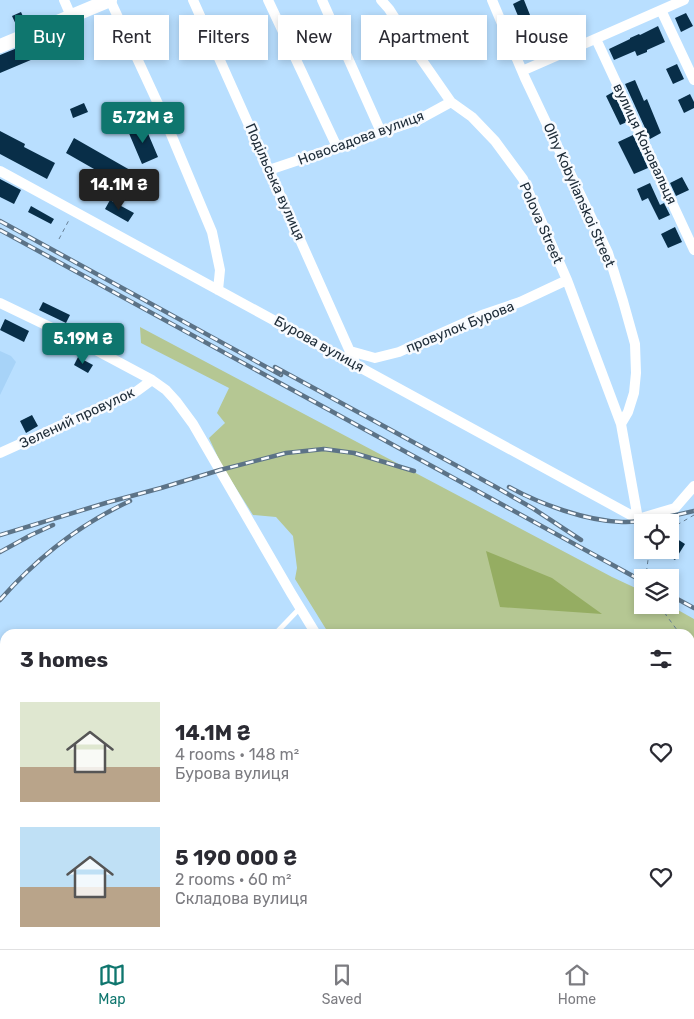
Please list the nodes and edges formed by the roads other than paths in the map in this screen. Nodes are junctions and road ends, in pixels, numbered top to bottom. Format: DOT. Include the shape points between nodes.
graph roads {
  1 [pos="64,0"];
  2 [pos="110,0"];
  3 [pos="193,0"];
  4 [pos="268,0"];
  5 [pos="322,0"];
  6 [pos="381,0"];
  7 [pos="492,0"];
  8 [pos="684,0"];
  9 [pos="661,10"];
  10 [pos="71,15"];
  11 [pos="73,15"];
  12 [pos="596,38"];
  13 [pos="15,40"];
  14 [pos="0,46"];
  15 [pos="522,71"];
  16 [pos="694,80"];
  17 [pos="451,102"];
  18 [pos="381,132"];
  19 [pos="337,147"];
  20 [pos="269,170"];
  21 [pos="0,171"];
  22 [pos="694,250"];
  23 [pos="567,280"];
  24 [pos="218,290"];
  25 [pos="0,303"];
  26 [pos="350,351"];
  27 [pos="356,365"];
  28 [pos="152,380"];
  29 [pos="621,424"];
  30 [pos="0,453"];
  31 [pos="694,486"];
  32 [pos="637,514"];
  33 [pos="653,514"];
  34 [pos="634,516"];
  35 [pos="300,608"];
  36 [pos="280,629"];
  37 [pos="313,629"];
  1 -- 10 [label="street"];
  2 -- 11 [label="main road"];
  2 -- 24 [label="street" via="212,232 220,270"];
  3 -- 20 [label="street, Подільська вулиця"];
  4 -- 19 [label="street"];
  5 -- 18 [label="street"];
  6 -- 17 [label="street, Polova Street"];
  7 -- 15 [label="street, Olhy Kobylianskoi Street"];
  8 -- 9 [label="street"];
  9 -- 12 [label="street"];
  9 -- 16 [label="street"];
  12 -- 15 [label="street"];
  12 -- 22 [label="street, вулиця Коновальця"];
  13 -- 14 [label="main road"];
  15 -- 29 [label="street, Olhy Kobylianskoi Street" via="608,253 635,344 634,393"];
  17 -- 18 [label="street, Новосадова вулиця" via="418,120"];
  17 -- 23 [label="street, Polova Street" via="472,117 495,141 523,179"];
  18 -- 19 [label="street, Новосадова вулиця"];
  19 -- 20 [label="street, Новосадова вулиця"];
  20 -- 26 [label="street, Подільська вулиця"];
  21 -- 24 [label="street, Бурова вулиця"];
  23 -- 26 [label="street, провулок Бурова" via="399,352 375,358"];
  23 -- 29 [label="street, Polova Street"];
  24 -- 27 [label="street, Бурова вулиця"];
  25 -- 28 [label="street"];
  26 -- 27 [label="street, Подільська вулиця"];
  27 -- 34 [label="street, Бурова вулиця"];
  28 -- 30 [label="street, Зелений провулок" via="137,391"];
  28 -- 35 [label="street" via="166,390 193,424"];
  29 -- 32 [label="street, Polova Street"];
  31 -- 33 [label="street" via="675,508"];
  35 -- 36 [label="lane"];
  35 -- 37 [label="street"];
}
